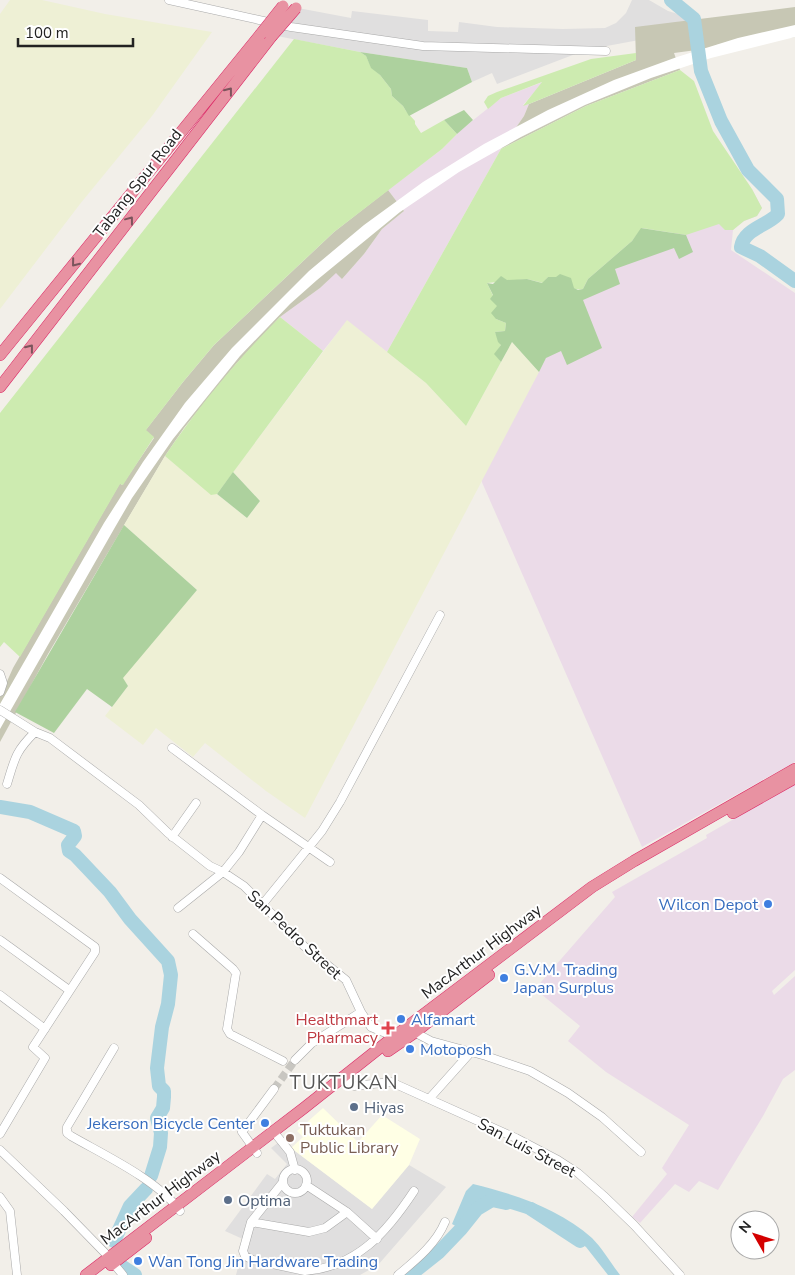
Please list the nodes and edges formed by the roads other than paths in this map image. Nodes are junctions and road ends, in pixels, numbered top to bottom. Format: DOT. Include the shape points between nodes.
graph roads {
  1 [pos="173,0"];
  2 [pos="292,3"];
  3 [pos="266,36"];
  4 [pos="606,51"];
  5 [pos="0,355"];
  6 [pos="0,386"];
  7 [pos="440,615"];
  8 [pos="0,674"];
  9 [pos="0,692"];
  10 [pos="0,710"];
  11 [pos="35,732"];
  12 [pos="172,748"];
  13 [pos="795,769"];
  14 [pos="795,778"];
  15 [pos="7,784"];
  16 [pos="196,803"];
  17 [pos="262,815"];
  18 [pos="172,837"];
  19 [pos="309,848"];
  20 [pos="330,862"];
  21 [pos="223,872"];
  22 [pos="0,878"];
  23 [pos="262,905"];
  24 [pos="178,908"];
  25 [pos="193,934"];
  26 [pos="0,940"];
  27 [pos="69,990"];
  28 [pos="0,995"];
  29 [pos="361,1012"];
  30 [pos="45,1029"];
  31 [pos="411,1030"];
  32 [pos="394,1042"];
  33 [pos="114,1048"];
  34 [pos="471,1052"];
  35 [pos="295,1060"];
  36 [pos="283,1061"];
  37 [pos="346,1080"];
  38 [pos="274,1089"];
  39 [pos="429,1099"];
  40 [pos="0,1134"];
  41 [pos="276,1134"];
  42 [pos="0,1150"];
  43 [pos="255,1150"];
  44 [pos="642,1152"];
  45 [pos="295,1170"];
  46 [pos="283,1182"];
  47 [pos="306,1186"];
  48 [pos="414,1192"];
  49 [pos="0,1197"];
  50 [pos="178,1208"];
  51 [pos="347,1212"];
  52 [pos="251,1222"];
  53 [pos="444,1222"];
  54 [pos="377,1239"];
  55 [pos="111,1260"];
  56 [pos="17,1275"];
  57 [pos="86,1275"];
  58 [pos="98,1275"];
  59 [pos="123,1275"];
  60 [pos="398,1275"];
  61 [pos="680,1275"];
  1 -- 4 [label="street" via="290,27 423,46"];
  2 -- 3 [label="highway, Tabang Spur Road, bridge"];
  3 -- 5 [label="highway, Tabang Spur Road, one-way"];
  6 -- 3 [label="highway, Tabang Spur Road, one-way"];
  7 -- 19 [label="street" via="340,802"];
  8 -- 9 [label="street" via="3,683"];
  10 -- 11 [label="street, San Pedro Street"];
  11 -- 15 [label="street" via="16,755"];
  11 -- 18 [label="street, San Pedro Street" via="50,738 139,805"];
  12 -- 17 [label="street"];
  13 -- 31 [label="highway, MacArthur Highway" via="592,887"];
  14 -- 31 [label="highway, MacArthur Highway" via="597,893"];
  16 -- 18 [label="street"];
  17 -- 19 [label="street"];
  17 -- 21 [label="street"];
  18 -- 21 [label="street, San Pedro Street"];
  19 -- 20 [label="street"];
  19 -- 23 [label="street"];
  21 -- 23 [label="street, San Pedro Street" via="244,886"];
  21 -- 24 [label="street"];
  22 -- 27 [label="street" via="95,947 95,952"];
  23 -- 29 [label="street, San Pedro Street" via="304,946 346,980"];
  25 -- 36 [label="street" via="236,973 226,1029"];
  26 -- 27 [label="street"];
  27 -- 30 [label="street"];
  28 -- 30 [label="street"];
  29 -- 32 [label="street, San Pedro Street" via="371,1027 388,1034"];
  29 -- 35 [label="street" via="312,1043"];
  30 -- 40 [label="street" via="33,1047 45,1058"];
  31 -- 32 [label="highway, MacArthur Highway"];
  31 -- 34 [label="street" via="431,1041"];
  32 -- 37 [label="highway, MacArthur Highway"];
  33 -- 50 [label="street" via="67,1127 67,1133 145,1179"];
  34 -- 39 [label="street"];
  34 -- 44 [label="street" via="530,1071 568,1093"];
  37 -- 39 [label="street, San Luis Street" via="354,1086 391,1082"];
  37 -- 41 [label="highway, MacArthur Highway"];
  38 -- 43 [label="street" via="242,1132"];
  39 -- 61 [label="street, San Luis Street" via="516,1138 578,1174 634,1225"];
  41 -- 43 [label="highway, MacArthur Highway"];
  41 -- 45 [label="street" via="290,1152"];
  42 -- 55 [label="street"];
  43 -- 50 [label="highway, MacArthur Highway"];
  45 -- 46 [label="street" via="285,1175"];
  45 -- 47 [label="street" via="306,1176"];
  46 -- 47 [label="street" via="285,1188 294,1193"];
  46 -- 52 [label="street"];
  47 -- 51 [label="street"];
  48 -- 54 [label="street"];
  49 -- 56 [label="street" via="10,1211"];
  50 -- 55 [label="highway, MacArthur Highway"];
  51 -- 52 [label="street" via="324,1228 309,1232"];
  51 -- 54 [label="street"];
  52 -- 54 [label="street" via="243,1251 245,1256 305,1271 341,1262"];
  53 -- 60 [label="street" via="433,1242"];
  55 -- 57 [label="highway, MacArthur Highway"];
  55 -- 58 [label="highway, MacArthur Highway"];
  55 -- 59 [label="street"];
}
